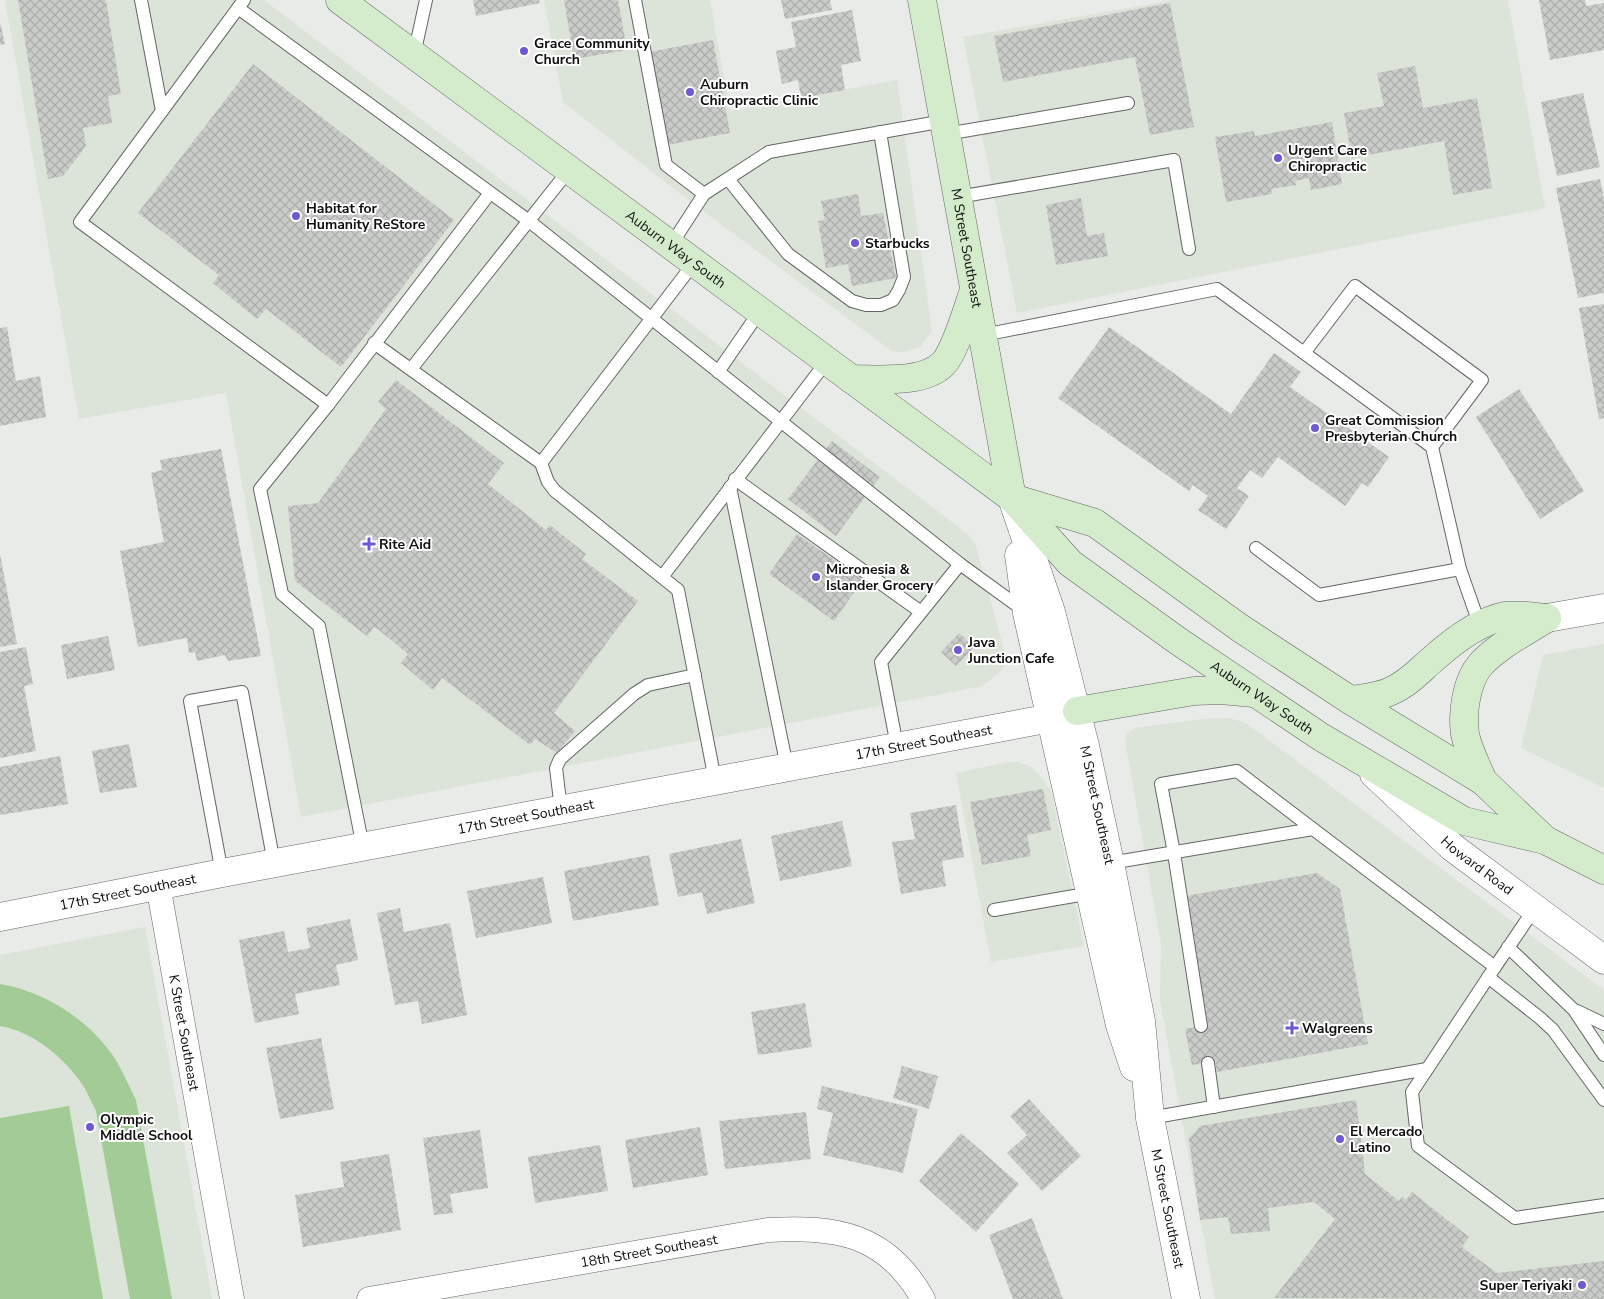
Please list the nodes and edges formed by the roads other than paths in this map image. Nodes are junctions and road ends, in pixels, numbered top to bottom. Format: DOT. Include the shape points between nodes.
graph roads {
  1 [pos="141,0"];
  2 [pos="340,0"];
  3 [pos="426,0"];
  4 [pos="635,0"];
  5 [pos="922,0"];
  6 [pos="241,4"];
  7 [pos="414,55"];
  8 [pos="1128,103"];
  9 [pos="162,111"];
  10 [pos="945,127"];
  11 [pos="880,132"];
  12 [pos="569,170"];
  13 [pos="728,179"];
  14 [pos="490,193"];
  15 [pos="704,194"];
  16 [pos="958,197"];
  17 [pos="529,221"];
  18 [pos="670,245"];
  19 [pos="1189,249"];
  20 [pos="694,262"];
  21 [pos="975,288"];
  22 [pos="760,311"];
  23 [pos="652,318"];
  24 [pos="983,335"];
  25 [pos="374,343"];
  26 [pos="1304,353"];
  27 [pos="827,361"];
  28 [pos="411,369"];
  29 [pos="718,372"];
  30 [pos="851,379"];
  31 [pos="328,405"];
  32 [pos="780,421"];
  33 [pos="1432,447"];
  34 [pos="541,463"];
  35 [pos="733,483"];
  36 [pos="1012,498"];
  37 [pos="1256,548"];
  38 [pos="960,564"];
  39 [pos="1460,569"];
  40 [pos="662,577"];
  41 [pos="1604,608"];
  42 [pos="921,612"];
  43 [pos="1027,613"];
  44 [pos="1547,618"];
  45 [pos="1480,626"];
  46 [pos="695,675"];
  47 [pos="1255,693"];
  48 [pos="1350,700"];
  49 [pos="1077,711"];
  50 [pos="1051,718"];
  51 [pos="897,746"];
  52 [pos="1358,760"];
  53 [pos="786,767"];
  54 [pos="715,780"];
  55 [pos="1482,781"];
  56 [pos="561,809"];
  57 [pos="1313,829"];
  58 [pos="1545,840"];
  59 [pos="363,846"];
  60 [pos="1174,853"];
  61 [pos="274,863"];
  62 [pos="1110,863"];
  63 [pos="1604,870"];
  64 [pos="222,873"];
  65 [pos="158,885"];
  66 [pos="1091,893"];
  67 [pos="1535,908"];
  68 [pos="994,910"];
  69 [pos="0,917"];
  70 [pos="1508,947"];
  71 [pos="1604,960"];
  72 [pos="1491,972"];
  73 [pos="1574,1010"];
  74 [pos="1604,1024"];
  75 [pos="1201,1026"];
  76 [pos="1604,1055"];
  77 [pos="1208,1062"];
  78 [pos="1427,1069"];
  79 [pos="1604,1100"];
  80 [pos="1214,1107"];
  81 [pos="1150,1118"];
  82 [pos="1604,1205"];
  83 [pos="919,1291"];
  84 [pos="232,1299"];
  85 [pos="369,1299"];
  86 [pos="1186,1299"];
  1 -- 9 [label="lane"];
  2 -- 7 [label="main road, Auburn Way South"];
  3 -- 7 [label="lane"];
  4 -- 15 [label="lane" via="666,165"];
  5 -- 10 [label="main road, M Street Southeast"];
  6 -- 9 [label="lane"];
  6 -- 14 [label="lane"];
  7 -- 12 [label="main road, Auburn Way South"];
  8 -- 10 [label="lane"];
  9 -- 31 [label="lane" via="80,222"];
  10 -- 11 [label="lane"];
  10 -- 16 [label="main road, M Street Southeast"];
  11 -- 13 [label="lane" via="769,152"];
  11 -- 13 [label="lane" via="904,277 893,300 881,305 852,301 788,254"];
  12 -- 17 [label="lane"];
  12 -- 18 [label="main road, Auburn Way South"];
  13 -- 15 [label="lane"];
  14 -- 17 [label="lane"];
  14 -- 25 [label="lane"];
  15 -- 18 [label="lane"];
  16 -- 19 [label="lane" via="1174,160"];
  16 -- 21 [label="main road, M Street Southeast"];
  17 -- 23 [label="lane"];
  17 -- 28 [label="lane"];
  18 -- 20 [label="main road, Auburn Way South"];
  20 -- 22 [label="main road, Auburn Way South"];
  20 -- 23 [label="lane"];
  21 -- 24 [label="main road, M Street Southeast"];
  21 -- 30 [label="main road" via="944,364 915,377"];
  22 -- 27 [label="main road, Auburn Way South"];
  22 -- 29 [label="lane"];
  23 -- 29 [label="lane"];
  23 -- 34 [label="lane"];
  24 -- 26 [label="lane" via="1217,289"];
  24 -- 36 [label="main road, M Street Southeast"];
  25 -- 28 [label="lane"];
  25 -- 31 [label="lane"];
  26 -- 33 [label="lane"];
  26 -- 33 [label="lane" via="1355,286 1363,291 1482,380"];
  27 -- 30 [label="main road, Auburn Way South"];
  27 -- 32 [label="lane"];
  28 -- 34 [label="lane"];
  29 -- 32 [label="lane"];
  30 -- 36 [label="main road, Auburn Way South"];
  31 -- 59 [label="lane" via="260,489 282,594 319,626"];
  32 -- 35 [label="lane"];
  32 -- 38 [label="lane"];
  33 -- 39 [label="lane"];
  34 -- 40 [label="lane" via="555,491"];
  35 -- 40 [label="lane"];
  35 -- 42 [label="lane"];
  35 -- 53 [label="lane"];
  36 -- 43 [label="street, M Street Southeast"];
  36 -- 47 [label="main road, Auburn Way South" via="1070,563"];
  36 -- 48 [label="main road, Auburn Way South" via="1095,523 1240,628"];
  36 -- 49 [label="street, M Street Southeast" via="1051,612"];
  37 -- 39 [label="lane" via="1319,595"];
  38 -- 42 [label="lane"];
  38 -- 43 [label="lane"];
  39 -- 45 [label="lane"];
  40 -- 46 [label="lane" via="678,590"];
  41 -- 44 [label="street"];
  42 -- 51 [label="lane" via="881,662"];
  43 -- 50 [label="street, M Street Southeast"];
  44 -- 45 [label="main road" via="1506,616"];
  44 -- 55 [label="main road" via="1480,665 1469,686 1464,712 1466,735"];
  45 -- 48 [label="main road" via="1391,691"];
  46 -- 54 [label="lane"];
  46 -- 56 [label="lane" via="648,685 560,759 556,768"];
  47 -- 49 [label="main road" via="1194,691"];
  47 -- 52 [label="main road, Auburn Way South"];
  48 -- 55 [label="main road, Auburn Way South"];
  49 -- 62 [label="street, M Street Southeast"];
  50 -- 51 [label="street, 17th Street Southeast"];
  50 -- 66 [label="street, M Street Southeast"];
  51 -- 53 [label="street, 17th Street Southeast"];
  52 -- 58 [label="main road, Auburn Way South" via="1464,820"];
  52 -- 67 [label="street, Howard Road" via="1452,847"];
  53 -- 54 [label="street, 17th Street Southeast"];
  54 -- 56 [label="street, 17th Street Southeast"];
  55 -- 58 [label="main road, Auburn Way South"];
  56 -- 59 [label="street, 17th Street Southeast"];
  57 -- 60 [label="lane"];
  57 -- 60 [label="lane" via="1237,771 1161,784"];
  57 -- 72 [label="lane"];
  58 -- 63 [label="main road, Auburn Way South"];
  59 -- 61 [label="street, 17th Street Southeast"];
  60 -- 62 [label="lane"];
  60 -- 75 [label="lane"];
  61 -- 64 [label="street, 17th Street Southeast"];
  61 -- 64 [label="lane" via="242,692 190,701"];
  62 -- 81 [label="street, M Street Southeast" via="1140,1020"];
  64 -- 65 [label="street, 17th Street Southeast"];
  65 -- 69 [label="street, 17th Street Southeast"];
  65 -- 84 [label="street, K Street Southeast"];
  66 -- 68 [label="lane"];
  66 -- 81 [label="street, M Street Southeast" via="1120,1025"];
  67 -- 70 [label="lane"];
  67 -- 71 [label="street, Howard Road"];
  70 -- 72 [label="lane"];
  70 -- 73 [label="lane"];
  72 -- 78 [label="lane"];
  72 -- 79 [label="lane" via="1553,1030"];
  73 -- 74 [label="lane"];
  73 -- 76 [label="lane"];
  77 -- 80 [label="lane"];
  78 -- 80 [label="lane"];
  78 -- 82 [label="lane" via="1412,1092 1418,1146 1515,1218"];
  80 -- 81 [label="lane"];
  81 -- 86 [label="street, M Street Southeast"];
  83 -- 85 [label="street, 18th Street Southeast" via="902,1268 887,1255 855,1237 793,1229 768,1230"];
}
